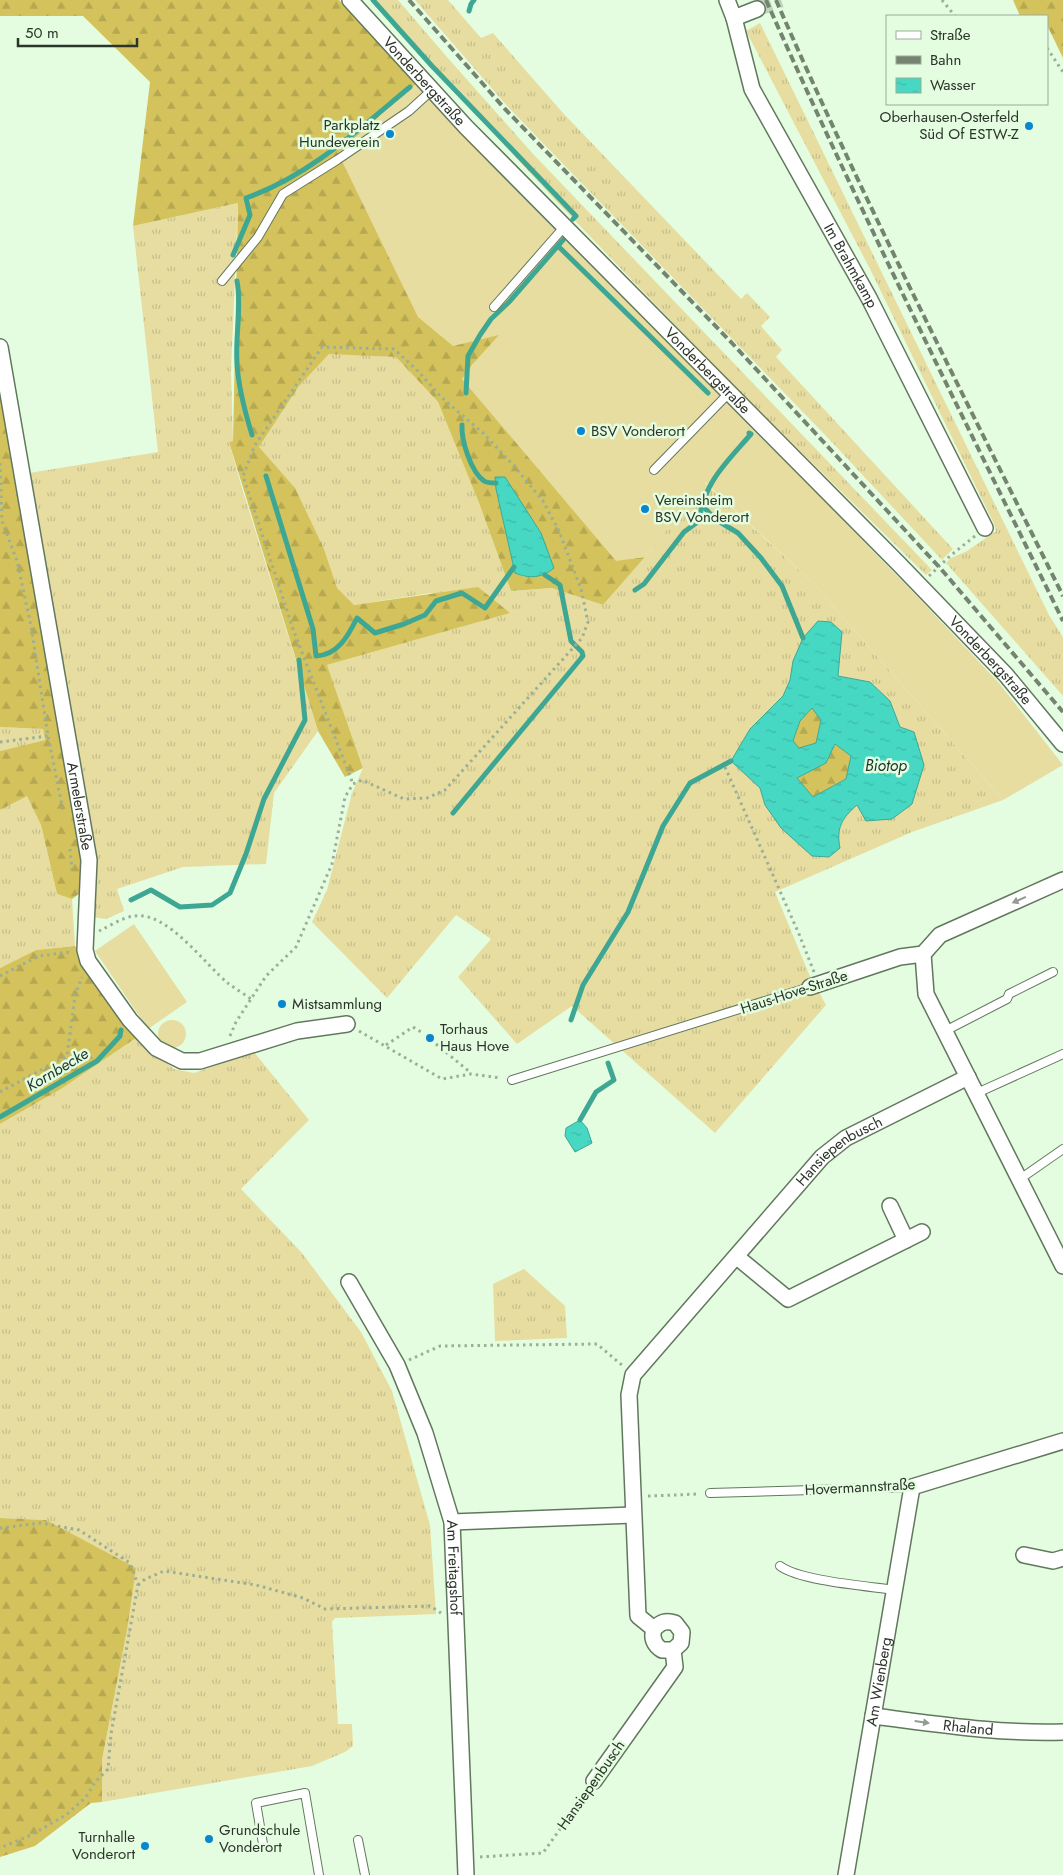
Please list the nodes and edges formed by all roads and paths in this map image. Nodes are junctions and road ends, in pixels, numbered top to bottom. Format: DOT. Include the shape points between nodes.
graph roads {
  1 [pos="350,0"];
  2 [pos="727,0"];
  3 [pos="942,0"];
  4 [pos="757,9"];
  5 [pos="954,15"];
  6 [pos="734,18"];
  7 [pos="1048,50"];
  8 [pos="1063,72"];
  9 [pos="432,90"];
  10 [pos="565,226"];
  11 [pos="222,281"];
  12 [pos="494,308"];
  13 [pos="0,347"];
  14 [pos="729,393"];
  15 [pos="0,463"];
  16 [pos="654,470"];
  17 [pos="985,528"];
  18 [pos="920,585"];
  19 [pos="48,736"];
  20 [pos="0,742"];
  21 [pos="1063,744"];
  22 [pos="725,767"];
  23 [pos="353,784"];
  24 [pos="65,820"];
  25 [pos="70,848"];
  26 [pos="72,873"];
  27 [pos="1063,880"];
  28 [pos="86,949"];
  29 [pos="923,954"];
  30 [pos="1052,972"];
  31 [pos="0,976"];
  32 [pos="814,986"];
  33 [pos="251,999"];
  34 [pos="347,1024"];
  35 [pos="945,1031"];
  36 [pos="424,1034"];
  37 [pos="436,1044"];
  38 [pos="386,1045"];
  39 [pos="224,1053"];
  40 [pos="1063,1054"];
  41 [pos="471,1074"];
  42 [pos="968,1077"];
  43 [pos="512,1080"];
  44 [pos="0,1092"];
  45 [pos="977,1093"];
  46 [pos="1063,1149"];
  47 [pos="1020,1179"];
  48 [pos="890,1206"];
  49 [pos="922,1232"];
  50 [pos="906,1240"];
  51 [pos="737,1257"];
  52 [pos="1061,1257"];
  53 [pos="349,1282"];
  54 [pos="397,1365"];
  55 [pos="633,1375"];
  56 [pos="1063,1442"];
  57 [pos="912,1487"];
  58 [pos="710,1493"];
  59 [pos="633,1497"];
  60 [pos="633,1515"];
  61 [pos="452,1522"];
  62 [pos="0,1528"];
  63 [pos="1024,1555"];
  64 [pos="1063,1558"];
  65 [pos="780,1566"];
  66 [pos="138,1585"];
  67 [pos="895,1590"];
  68 [pos="456,1616"];
  69 [pos="654,1629"];
  70 [pos="672,1650"];
  71 [pos="874,1716"];
  72 [pos="1063,1732"];
  73 [pos="594,1781"];
  74 [pos="358,1840"];
  75 [pos="263,1844"];
  76 [pos="0,1848"];
  77 [pos="465,1858"];
  78 [pos="319,1875"];
  79 [pos="365,1875"];
  80 [pos="466,1875"];
  81 [pos="846,1875"];
  1 -- 9 [label="street, Vonderbergstraße"];
  2 -- 6 [label="street, Im Brahmkamp"];
  3 -- 5 [label="path"];
  4 -- 6 [label="street"];
  6 -- 17 [label="street, Im Brahmkamp" via="752,89 869,298"];
  7 -- 8 [label="path"];
  9 -- 10 [label="street, Vonderbergstraße"];
  9 -- 11 [label="lane" via="409,111 283,194 258,237"];
  10 -- 12 [label="lane"];
  10 -- 14 [label="street, Vonderbergstraße"];
  13 -- 28 [label="street, Armelerstraße" via="88,860"];
  14 -- 16 [label="lane"];
  14 -- 18 [label="street, Vonderbergstraße"];
  15 -- 19 [label="path" via="2,521 17,561"];
  17 -- 18 [label="path"];
  18 -- 21 [label="street, Vonderbergstraße" via="1006,675"];
  19 -- 20 [label="path"];
  19 -- 24 [label="path"];
  22 -- 32 [label="path" via="799,934"];
  23 -- 23 [label="path" via="362,780 404,799 427,798 445,790 582,638 588,622 581,589 559,531 542,501 483,433 394,349 322,347 256,444 243,476 293,629"];
  23 -- 33 [label="path" via="344,797 332,864 296,947 266,976"];
  25 -- 26 [label="path"];
  27 -- 29 [label="street, one-way" via="940,936"];
  28 -- 31 [label="path" via="39,956"];
  28 -- 33 [label="path" via="128,917 148,916 168,927 228,983"];
  28 -- 39 [label="street" via="130,1020 156,1048 182,1062 200,1061"];
  28 -- 44 [label="path" via="75,996 67,1056"];
  29 -- 32 [label="street, Haus-Hove-Straße" via="900,957"];
  29 -- 35 [label="street" via="926,994"];
  30 -- 35 [label="lane"];
  32 -- 43 [label="lane, Haus-Hove-Straße"];
  33 -- 39 [label="path" via="236,1022"];
  34 -- 38 [label="path"];
  34 -- 39 [label="street" via="297,1031"];
  35 -- 42 [label="street"];
  36 -- 38 [label="path" via="413,1027"];
  37 -- 41 [label="path"];
  38 -- 41 [label="path" via="442,1079"];
  40 -- 45 [label="lane"];
  41 -- 43 [label="path"];
  42 -- 45 [label="street"];
  42 -- 51 [label="street, Hansiepenbusch" via="846,1138 822,1157"];
  45 -- 47 [label="street"];
  46 -- 47 [label="lane"];
  47 -- 52 [label="street"];
  48 -- 50 [label="street"];
  49 -- 50 [label="street"];
  50 -- 51 [label="street" via="788,1299"];
  51 -- 55 [label="street, Hansiepenbusch"];
  53 -- 54 [label="street, Am Freitagshof"];
  54 -- 55 [label="path" via="440,1346 597,1344"];
  54 -- 61 [label="street, Am Freitagshof" via="425,1432"];
  55 -- 59 [label="street" via="629,1396"];
  56 -- 57 [label="street, Hovermannstraße"];
  57 -- 58 [label="lane, Hovermannstraße"];
  57 -- 67 [label="street, Am Wienberg"];
  58 -- 59 [label="path"];
  59 -- 60 [label="street"];
  60 -- 61 [label="street"];
  60 -- 69 [label="street" via="638,1616"];
  61 -- 68 [label="street, Am Freitagshof"];
  62 -- 66 [label="path" via="41,1523 79,1530 130,1563"];
  63 -- 64 [label="street" via="1052,1561"];
  65 -- 67 [label="lane" via="787,1571 833,1581"];
  66 -- 68 [label="path" via="164,1571 256,1585 303,1598 325,1609 430,1606 444,1615"];
  66 -- 76 [label="path" via="110,1734 108,1769 86,1797 66,1815"];
  67 -- 71 [label="street, Am Wienberg"];
  68 -- 77 [label="street, Am Freitagshof"];
  69 -- 70 [label="street" via="653,1638 658,1647"];
  69 -- 70 [label="street, Hansiepenbusch" via="664,1622 675,1623 679,1627 681,1643"];
  70 -- 73 [label="street, Hansiepenbusch" via="675,1667"];
  71 -- 72 [label="street, Rhaland, one-way" via="980,1730"];
  71 -- 81 [label="street, Am Wienberg"];
  73 -- 77 [label="path, Hansiepenbusch" via="543,1853"];
  74 -- 79 [label="lane"];
  75 -- 78 [label="lane" via="256,1803 305,1793"];
  77 -- 80 [label="street, Am Freitagshof"];
}
